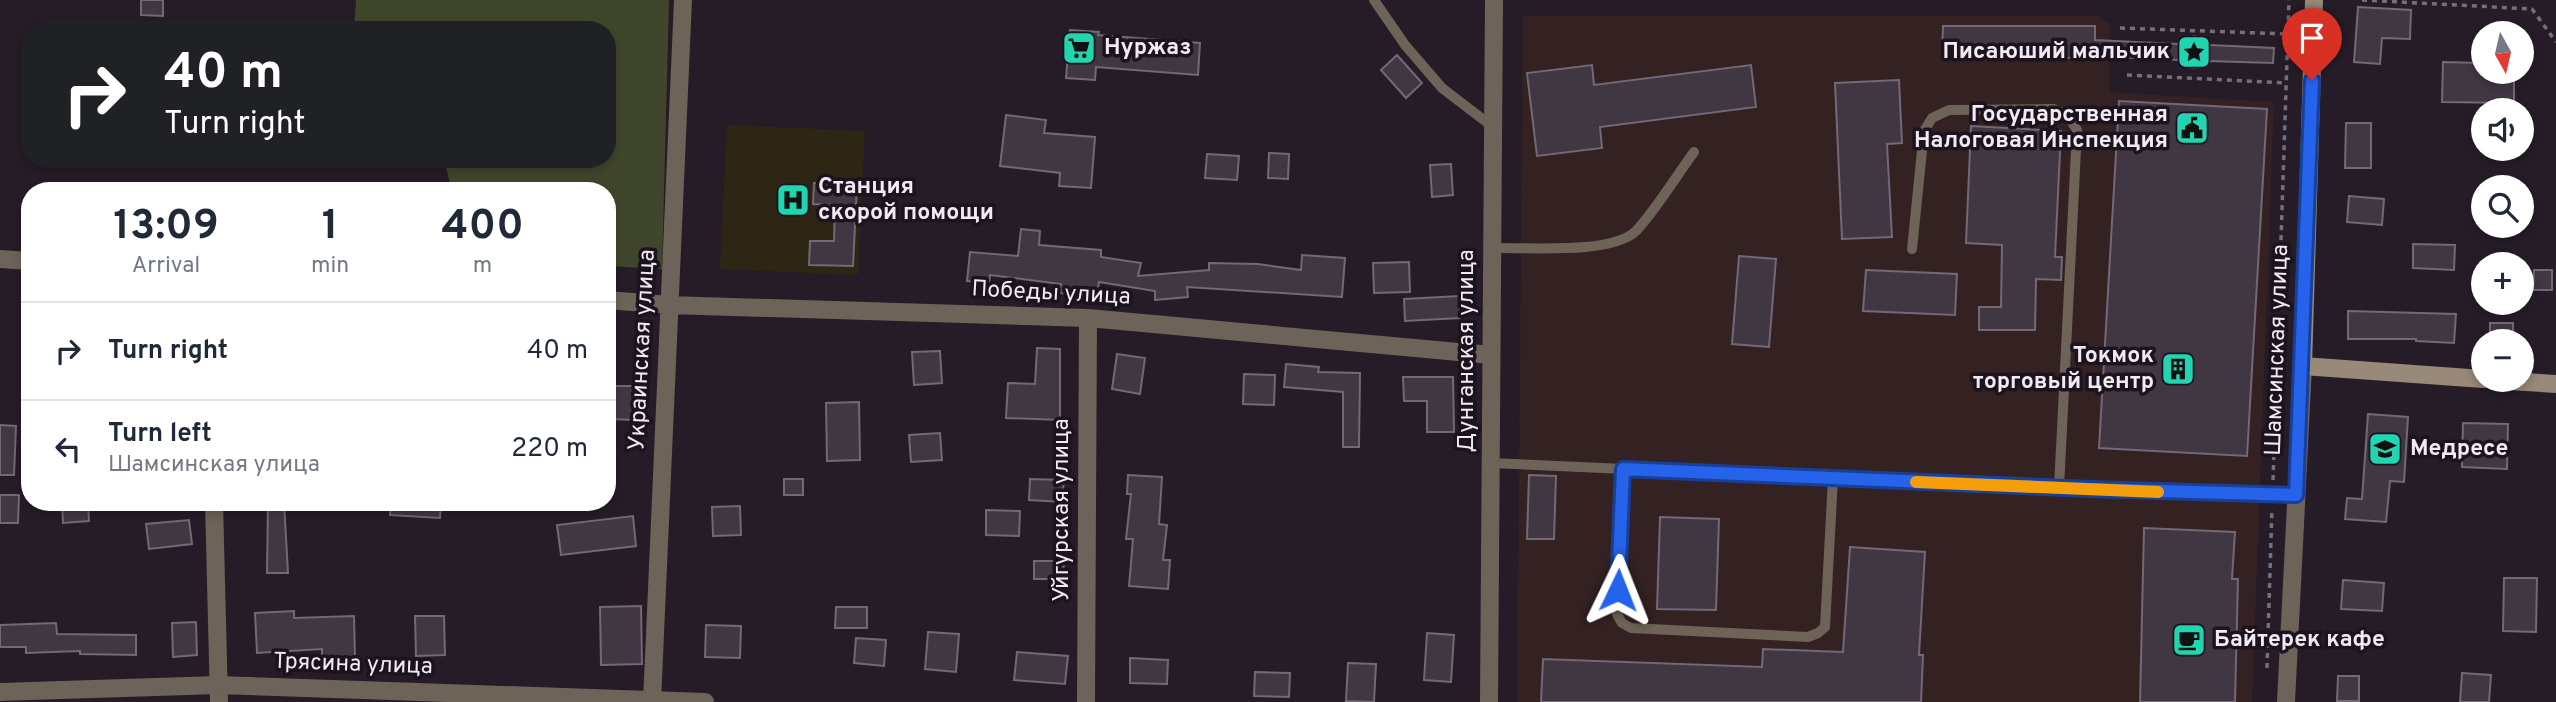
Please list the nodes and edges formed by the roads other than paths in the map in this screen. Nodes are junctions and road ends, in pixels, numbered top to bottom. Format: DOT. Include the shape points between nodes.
graph roads {
  1 [pos="684,0"];
  2 [pos="1374,0"];
  3 [pos="1494,0"];
  4 [pos="2314,0"];
  5 [pos="1493,127"];
  6 [pos="1694,152"];
  7 [pos="1492,248"];
  8 [pos="1912,249"];
  9 [pos="0,259"];
  10 [pos="21,260"];
  11 [pos="616,301"];
  12 [pos="670,305"];
  13 [pos="1088,318"];
  14 [pos="1492,355"];
  15 [pos="2303,366"];
  16 [pos="2471,378"];
  17 [pos="2534,383"];
  18 [pos="2556,384"];
  19 [pos="1491,463"];
  20 [pos="1623,469"];
  21 [pos="1833,478"];
  22 [pos="2059,488"];
  23 [pos="2296,495"];
  24 [pos="214,511"];
  25 [pos="0,692"];
  26 [pos="218,694"];
  27 [pos="652,701"];
  28 [pos="705,702"];
  29 [pos="1086,702"];
  30 [pos="1489,702"];
  31 [pos="2286,702"];
  1 -- 12 [label="street, Украинская улица"];
  2 -- 5 [label="lane" via="1442,88"];
  3 -- 5 [label="street, Дунганская улица"];
  4 -- 15 [label="main road, Шамсинская улица"];
  5 -- 7 [label="street, Дунганская улица"];
  6 -- 7 [label="lane" via="1635,232 1620,241 1595,247"];
  7 -- 14 [label="street, Дунганская улица"];
  8 -- 22 [label="lane" via="1924,131 1932,118 1949,110 2054,109 2067,115 2077,130"];
  9 -- 10 [label="street"];
  11 -- 12 [label="street, Победы улица"];
  12 -- 13 [label="street, Победы улица"];
  12 -- 27 [label="street, Украинская улица"];
  13 -- 14 [label="street, Победы улица"];
  13 -- 29 [label="street, Уйгурская улица"];
  14 -- 19 [label="street, Дунганская улица"];
  15 -- 16 [label="main road"];
  15 -- 23 [label="street, Шамсинская улица"];
  17 -- 18 [label="main road"];
  19 -- 20 [label="lane"];
  19 -- 30 [label="street, Дунганская улица"];
  20 -- 21 [label="lane"];
  20 -- 21 [label="lane" via="1617,614 1622,623 1630,628 1808,637 1825,628"];
  21 -- 22 [label="lane"];
  22 -- 23 [label="lane"];
  23 -- 31 [label="street, Шамсинская улица"];
  24 -- 26 [label="street"];
  25 -- 26 [label="street, Трясина улица"];
  26 -- 27 [label="street, Трясина улица"];
  27 -- 28 [label="street, Трясина улица"];
}
